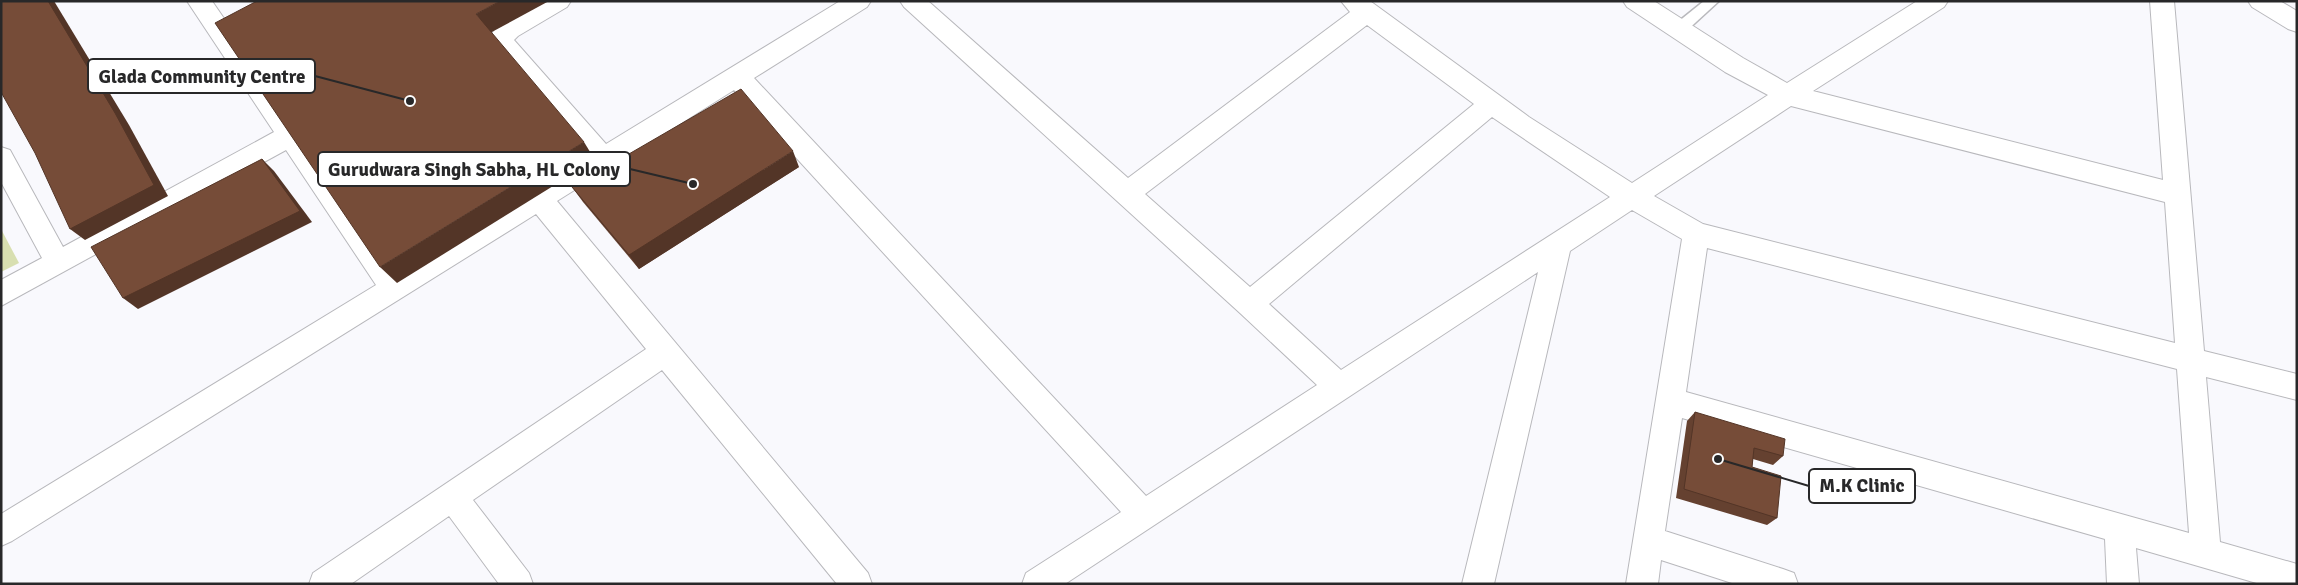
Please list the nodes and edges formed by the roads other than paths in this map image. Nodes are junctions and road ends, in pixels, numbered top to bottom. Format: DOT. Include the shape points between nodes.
graph roads {
  1 [pos="199,1"];
  2 [pos="559,1"];
  3 [pos="859,1"];
  4 [pos="912,1"];
  5 [pos="1635,1"];
  6 [pos="1713,1"];
  7 [pos="1936,1"];
  8 [pos="2162,1"];
  9 [pos="2260,1"];
  10 [pos="1360,7"];
  11 [pos="2297,23"];
  12 [pos="1678,30"];
  13 [pos="737,77"];
  14 [pos="1788,95"];
  15 [pos="1491,104"];
  16 [pos="290,136"];
  17 [pos="1,157"];
  18 [pos="604,159"];
  19 [pos="1126,194"];
  20 [pos="2177,194"];
  21 [pos="1631,198"];
  22 [pos="539,199"];
  23 [pos="1696,234"];
  24 [pos="1558,245"];
  25 [pos="58,263"];
  26 [pos="394,289"];
  27 [pos="1,294"];
  28 [pos="1250,304"];
  29 [pos="665,352"];
  30 [pos="2190,360"];
  31 [pos="1339,387"];
  32 [pos="2297,387"];
  33 [pos="1670,401"];
  34 [pos="452,496"];
  35 [pos="1143,514"];
  36 [pos="2120,529"];
  37 [pos="1,531"];
  38 [pos="1648,541"];
  39 [pos="2206,553"];
  40 [pos="2288,579"];
  41 [pos="324,584"];
  42 [pos="518,584"];
  43 [pos="856,584"];
  44 [pos="1037,584"];
  45 [pos="1478,584"];
  46 [pos="1642,584"];
  47 [pos="1783,584"];
  48 [pos="2123,584"];
  1 -- 16 [label="street" via="234,36"];
  2 -- 18 [label="street" via="509,28 501,38 504,47"];
  3 -- 13 [label="street"];
  4 -- 19 [label="street"];
  5 -- 12 [label="street"];
  6 -- 12 [label="lane"];
  7 -- 14 [label="street"];
  8 -- 20 [label="street"];
  9 -- 11 [label="street"];
  10 -- 15 [label="street"];
  10 -- 19 [label="street"];
  12 -- 14 [label="street"];
  13 -- 18 [label="street"];
  13 -- 35 [label="street"];
  14 -- 20 [label="street"];
  14 -- 21 [label="street"];
  15 -- 21 [label="street"];
  15 -- 28 [label="street"];
  16 -- 25 [label="street"];
  16 -- 26 [label="street"];
  17 -- 25 [label="street"];
  18 -- 22 [label="street"];
  19 -- 28 [label="street"];
  20 -- 30 [label="street"];
  21 -- 23 [label="street"];
  21 -- 24 [label="street"];
  22 -- 26 [label="street"];
  22 -- 29 [label="street"];
  23 -- 30 [label="street"];
  23 -- 33 [label="street"];
  24 -- 31 [label="street"];
  24 -- 45 [label="street"];
  25 -- 27 [label="street"];
  26 -- 37 [label="street"];
  28 -- 31 [label="street"];
  29 -- 34 [label="street"];
  29 -- 43 [label="street"];
  30 -- 32 [label="street"];
  30 -- 39 [label="street"];
  31 -- 35 [label="street"];
  33 -- 36 [label="street"];
  33 -- 38 [label="street"];
  34 -- 41 [label="street"];
  34 -- 42 [label="street"];
  35 -- 44 [label="street"];
  36 -- 39 [label="street"];
  36 -- 48 [label="street"];
  38 -- 46 [label="street"];
  38 -- 47 [label="street"];
  39 -- 40 [label="street"];
}
